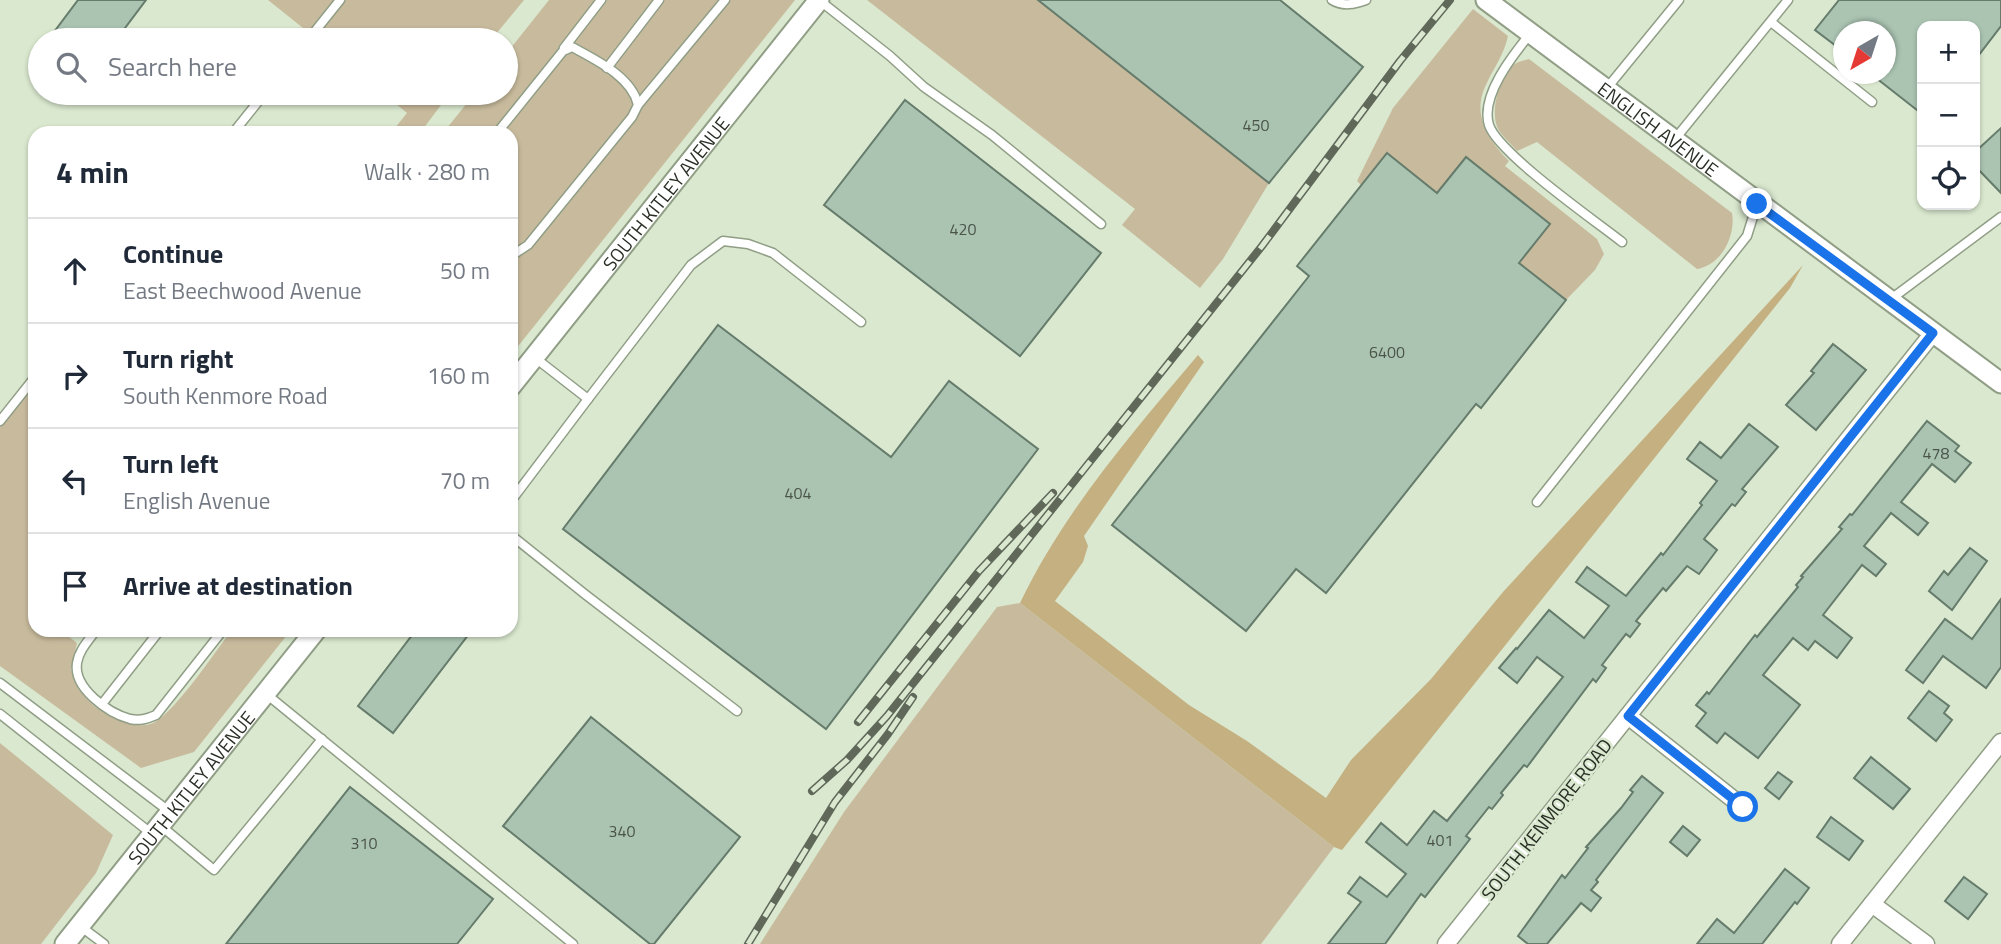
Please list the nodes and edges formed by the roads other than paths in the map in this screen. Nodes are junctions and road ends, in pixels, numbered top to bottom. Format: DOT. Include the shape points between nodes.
graph roads {
  1 [pos="340,0"];
  2 [pos="601,0"];
  3 [pos="659,0"];
  4 [pos="725,0"];
  5 [pos="819,0"];
  6 [pos="1332,0"];
  7 [pos="1366,0"];
  8 [pos="1486,0"];
  9 [pos="1679,0"];
  10 [pos="1788,0"];
  11 [pos="1771,22"];
  12 [pos="318,28"];
  13 [pos="1530,34"];
  14 [pos="563,51"];
  15 [pos="607,68"];
  16 [pos="1605,90"];
  17 [pos="1872,102"];
  18 [pos="255,105"];
  19 [pos="638,106"];
  20 [pos="239,126"];
  21 [pos="503,126"];
  22 [pos="1673,141"];
  23 [pos="1757,204"];
  24 [pos="2001,217"];
  25 [pos="1101,225"];
  26 [pos="1622,242"];
  27 [pos="518,251"];
  28 [pos="1889,300"];
  29 [pos="862,322"];
  30 [pos="1933,333"];
  31 [pos="534,356"];
  32 [pos="518,377"];
  33 [pos="2001,383"];
  34 [pos="28,386"];
  35 [pos="588,399"];
  36 [pos="0,421"];
  37 [pos="518,492"];
  38 [pos="1537,502"];
  39 [pos="518,540"];
  40 [pos="91,637"];
  41 [pos="155,637"];
  42 [pos="217,637"];
  43 [pos="310,637"];
  44 [pos="0,683"];
  45 [pos="265,693"];
  46 [pos="102,704"];
  47 [pos="737,711"];
  48 [pos="0,714"];
  49 [pos="1628,716"];
  50 [pos="322,739"];
  51 [pos="2001,742"];
  52 [pos="1743,807"];
  53 [pos="161,824"];
  54 [pos="1872,904"];
  55 [pos="80,926"];
  56 [pos="65,944"];
  57 [pos="104,944"];
  58 [pos="573,944"];
  59 [pos="1446,944"];
  60 [pos="1840,944"];
  61 [pos="1926,944"];
  1 -- 12 [label="lane"];
  2 -- 14 [label="lane"];
  3 -- 15 [label="lane"];
  4 -- 19 [label="lane"];
  5 -- 25 [label="lane"];
  5 -- 31 [label="street, SOUTH KITLEY AVENUE"];
  6 -- 7 [label="lane" via="1352,5"];
  8 -- 13 [label="street, ENGLISH AVENUE"];
  9 -- 16 [label="lane"];
  10 -- 11 [label="lane"];
  11 -- 17 [label="lane"];
  11 -- 22 [label="lane"];
  13 -- 16 [label="street, ENGLISH AVENUE"];
  13 -- 26 [label="lane" via="1504,68 1488,106 1489,125 1507,152"];
  14 -- 15 [label="lane" via="572,47"];
  14 -- 21 [label="lane"];
  15 -- 19 [label="lane" via="635,92"];
  16 -- 22 [label="street, ENGLISH AVENUE"];
  18 -- 20 [label="lane"];
  19 -- 27 [label="lane" via="528,245"];
  22 -- 23 [label="street, ENGLISH AVENUE"];
  23 -- 28 [label="street, ENGLISH AVENUE"];
  23 -- 38 [label="lane" via="1747,236"];
  24 -- 28 [label="lane"];
  28 -- 30 [label="street, ENGLISH AVENUE"];
  29 -- 35 [label="lane" via="773,253 723,241 691,265"];
  30 -- 33 [label="street, ENGLISH AVENUE"];
  30 -- 49 [label="street, SOUTH KENMORE ROAD"];
  31 -- 32 [label="street, SOUTH KITLEY AVENUE"];
  31 -- 35 [label="lane"];
  34 -- 36 [label="lane"];
  35 -- 37 [label="lane"];
  39 -- 47 [label="lane"];
  40 -- 46 [label="lane" via="77,665 80,678"];
  41 -- 46 [label="lane"];
  42 -- 46 [label="lane" via="156,715 129,719"];
  43 -- 45 [label="street, SOUTH KITLEY AVENUE"];
  44 -- 53 [label="lane"];
  45 -- 50 [label="lane"];
  45 -- 53 [label="street, SOUTH KITLEY AVENUE"];
  48 -- 53 [label="lane"];
  49 -- 52 [label="street"];
  49 -- 59 [label="street, SOUTH KENMORE ROAD"];
  50 -- 53 [label="lane" via="214,870"];
  50 -- 58 [label="lane"];
  51 -- 54 [label="street"];
  53 -- 55 [label="street, SOUTH KITLEY AVENUE"];
  54 -- 60 [label="street"];
  54 -- 61 [label="street"];
  55 -- 56 [label="street, SOUTH KITLEY AVENUE"];
  55 -- 57 [label="lane"];
}
